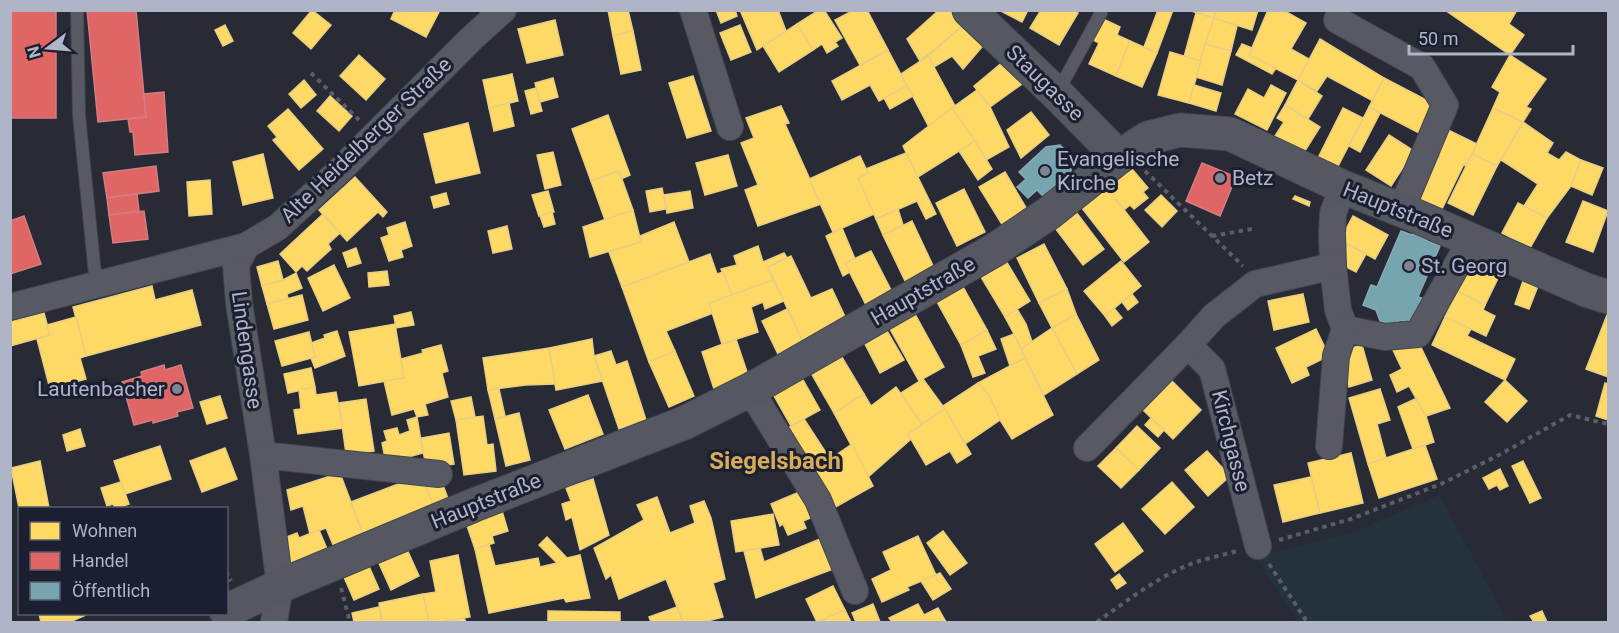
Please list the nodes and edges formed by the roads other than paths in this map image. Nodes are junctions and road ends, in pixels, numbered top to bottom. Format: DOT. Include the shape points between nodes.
graph roads {
  1 [pos="77,10"];
  2 [pos="502,10"];
  3 [pos="693,10"];
  4 [pos="969,10"];
  5 [pos="1101,13"];
  6 [pos="1337,20"];
  7 [pos="1057,94"];
  8 [pos="729,127"];
  9 [pos="1123,155"];
  10 [pos="1343,187"];
  11 [pos="1401,210"];
  12 [pos="1471,240"];
  13 [pos="246,246"];
  14 [pos="1333,266"];
  15 [pos="96,284"];
  16 [pos="1608,297"];
  17 [pos="10,307"];
  18 [pos="1344,329"];
  19 [pos="1188,345"];
  20 [pos="750,390"];
  21 [pos="1329,446"];
  22 [pos="1087,448"];
  23 [pos="263,455"];
  24 [pos="439,474"];
  25 [pos="1258,546"];
  26 [pos="280,586"];
  27 [pos="855,591"];
  28 [pos="228,610"];
  29 [pos="219,615"];
  30 [pos="202,622"];
  31 [pos="274,622"];
  1 -- 15 [label="lane" via="79,115"];
  2 -- 13 [label="street, Alte Heidelberger Straße" via="339,171 278,227"];
  3 -- 8 [label="street"];
  4 -- 7 [label="main road, Staugasse"];
  5 -- 7 [label="lane"];
  6 -- 11 [label="street" via="1422,67 1445,105"];
  7 -- 9 [label="main road, Staugasse"];
  9 -- 10 [label="main road, Hauptstraße" via="1148,138 1180,130 1230,134"];
  9 -- 20 [label="main road, Hauptstraße" via="996,249"];
  10 -- 11 [label="main road, Hauptstraße"];
  10 -- 14 [label="street" via="1333,213"];
  11 -- 12 [label="main road, Hauptstraße"];
  12 -- 16 [label="main road, Hauptstraße"];
  12 -- 18 [label="street" via="1418,334 1385,337"];
  13 -- 15 [label="street, Alte Heidelberger Straße"];
  13 -- 23 [label="street, Lindengasse" via="236,265 239,303"];
  14 -- 18 [label="street"];
  14 -- 19 [label="street" via="1255,284 1214,316"];
  15 -- 17 [label="street, Alte Heidelberger Straße"];
  18 -- 21 [label="street" via="1336,356"];
  19 -- 22 [label="street"];
  19 -- 25 [label="street, Kirchgasse" via="1212,369"];
  20 -- 26 [label="main road, Hauptstraße" via="684,423"];
  20 -- 27 [label="street" via="818,500"];
  23 -- 24 [label="street"];
  23 -- 26 [label="street, Lindengasse"];
  26 -- 28 [label="main road, Hauptstraße"];
  26 -- 31 [label="street, Lindengasse"];
  29 -- 30 [label="main road"];
}
